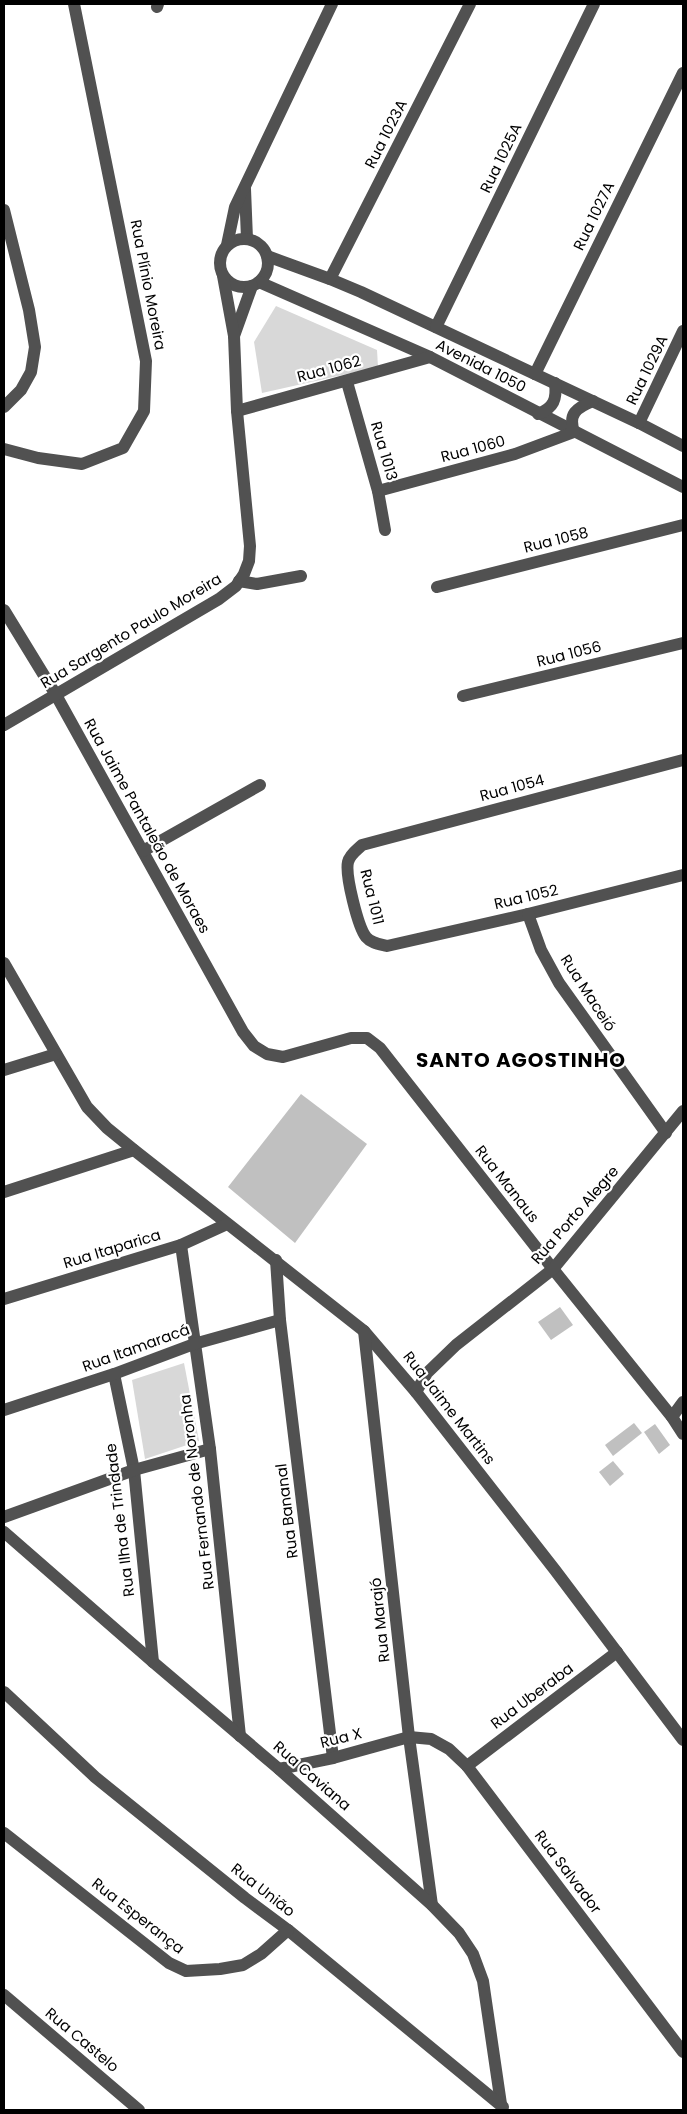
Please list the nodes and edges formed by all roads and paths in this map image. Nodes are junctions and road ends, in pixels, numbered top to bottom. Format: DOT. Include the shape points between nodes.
graph roads {
  1 [pos="74,4"];
  2 [pos="332,4"];
  3 [pos="470,4"];
  4 [pos="594,4"];
  5 [pos="683,73"];
  6 [pos="245,186"];
  7 [pos="4,210"];
  8 [pos="247,239"];
  9 [pos="227,245"];
  10 [pos="8,252"];
  11 [pos="267,256"];
  12 [pos="223,276"];
  13 [pos="330,278"];
  14 [pos="256,284"];
  15 [pos="436,327"];
  16 [pos="683,331"];
  17 [pos="234,336"];
  18 [pos="430,357"];
  19 [pos="535,374"];
  20 [pos="347,382"];
  21 [pos="555,383"];
  22 [pos="593,401"];
  23 [pos="4,407"];
  24 [pos="237,411"];
  25 [pos="538,414"];
  26 [pos="639,423"];
  27 [pos="574,432"];
  28 [pos="683,446"];
  29 [pos="4,449"];
  30 [pos="683,487"];
  31 [pos="378,490"];
  32 [pos="683,526"];
  33 [pos="385,530"];
  34 [pos="301,576"];
  35 [pos="239,581"];
  36 [pos="438,587"];
  37 [pos="4,610"];
  38 [pos="683,643"];
  39 [pos="56,695"];
  40 [pos="462,696"];
  41 [pos="4,725"];
  42 [pos="683,760"];
  43 [pos="260,784"];
  44 [pos="143,851"];
  45 [pos="352,854"];
  46 [pos="683,874"];
  47 [pos="528,914"];
  48 [pos="376,944"];
  49 [pos="4,963"];
  50 [pos="56,1054"];
  51 [pos="267,1054"];
  52 [pos="4,1070"];
  53 [pos="683,1111"];
  54 [pos="666,1133"];
  55 [pos="134,1150"];
  56 [pos="4,1192"];
  57 [pos="227,1224"];
  58 [pos="181,1245"];
  59 [pos="276,1260"];
  60 [pos="553,1269"];
  61 [pos="4,1299"];
  62 [pos="280,1320"];
  63 [pos="364,1331"];
  64 [pos="194,1344"];
  65 [pos="114,1374"];
  66 [pos="416,1392"];
  67 [pos="683,1402"];
  68 [pos="4,1410"];
  69 [pos="672,1417"];
  70 [pos="683,1434"];
  71 [pos="210,1449"];
  72 [pos="134,1470"];
  73 [pos="4,1517"];
  74 [pos="4,1532"];
  75 [pos="616,1652"];
  76 [pos="153,1662"];
  77 [pos="4,1692"];
  78 [pos="240,1736"];
  79 [pos="410,1737"];
  80 [pos="683,1740"];
  81 [pos="333,1758"];
  82 [pos="467,1766"];
  83 [pos="279,1769"];
  84 [pos="4,1833"];
  85 [pos="432,1905"];
  86 [pos="288,1930"];
  87 [pos="4,1995"];
  88 [pos="683,2052"];
  89 [pos="504,2107"];
  90 [pos="140,2110"];
  1 -- 29 [label="street, Rua Plínio Moreira" via="146,361 144,411 123,448 82,464"];
  2 -- 6 [label="street"];
  3 -- 13 [label="street, Rua 1023A"];
  4 -- 15 [label="street, Rua 1025A"];
  5 -- 19 [label="street, Rua 1027A"];
  6 -- 8 [label="street"];
  6 -- 9 [label="street" via="235,206"];
  7 -- 10 [label="street"];
  8 -- 9 [label="street"];
  8 -- 11 [label="street" via="259,245"];
  9 -- 12 [label="street" via="220,256"];
  10 -- 23 [label="street" via="29,310 36,347 31,372 21,390"];
  11 -- 13 [label="street, Avenida 1050"];
  11 -- 14 [label="street" via="267,270"];
  12 -- 14 [label="street" via="236,286"];
  12 -- 17 [label="street, Rua Sargento Paulo Moreira"];
  13 -- 15 [label="street, Avenida 1050"];
  14 -- 17 [label="street, Rua Sargento Paulo Moreira"];
  14 -- 18 [label="street, Avenida 1050"];
  15 -- 19 [label="street, Avenida 1050"];
  16 -- 26 [label="street, Rua 1029A"];
  17 -- 24 [label="street, Rua Sargento Paulo Moreira"];
  18 -- 20 [label="street, Rua 1062"];
  18 -- 25 [label="street, Avenida 1050"];
  19 -- 21 [label="street, Avenida 1050"];
  20 -- 24 [label="street, Rua 1062"];
  20 -- 31 [label="street, Rua 1013"];
  21 -- 22 [label="street, Avenida 1050"];
  21 -- 25 [label="street" via="556,399 552,406"];
  22 -- 26 [label="street, Avenida 1050"];
  22 -- 27 [label="street" via="574,411 571,418"];
  24 -- 35 [label="street, Rua Sargento Paulo Moreira" via="250,546 249,561"];
  25 -- 27 [label="street, Avenida 1050"];
  26 -- 28 [label="street, Avenida 1050"];
  27 -- 30 [label="street, Avenida 1050"];
  27 -- 31 [label="street, Rua 1060" via="515,454"];
  31 -- 33 [label="street, Rua 1013"];
  32 -- 36 [label="street, Rua 1058"];
  34 -- 35 [label="street" via="257,584"];
  35 -- 39 [label="street, Rua Sargento Paulo Moreira" via="199,612"];
  37 -- 39 [label="street, Rua Jaime Pantaleão de Moraes"];
  38 -- 40 [label="street, Rua 1056"];
  39 -- 41 [label="street, Rua Sargento Paulo Moreira"];
  39 -- 44 [label="street, Rua Jaime Pantaleão de Moraes"];
  42 -- 45 [label="street, Rua 1054" via="362,845"];
  43 -- 44 [label="street"];
  44 -- 51 [label="street, Rua Jaime Pantaleão de Moraes" via="243,1032 254,1046"];
  45 -- 48 [label="street, Rua 1011" via="347,873 360,929"];
  46 -- 47 [label="street, Rua 1052"];
  47 -- 48 [label="street, Rua 1052" via="387,946"];
  47 -- 54 [label="street, Rua Maceió" via="541,950 559,983"];
  49 -- 50 [label="street, Rua Jaime Martins"];
  50 -- 52 [label="street"];
  50 -- 55 [label="street, Rua Jaime Martins" via="87,1107"];
  51 -- 60 [label="street, Rua Manaus" via="283,1057 351,1038 367,1038 380,1048"];
  53 -- 54 [label="street, Rua Porto Alegre"];
  54 -- 60 [label="street, Rua Porto Alegre"];
  55 -- 56 [label="street"];
  55 -- 57 [label="street, Rua Jaime Martins"];
  57 -- 58 [label="street, Rua Itaparica"];
  57 -- 59 [label="street, Rua Jaime Martins"];
  58 -- 61 [label="street, Rua Itaparica"];
  58 -- 64 [label="street, Rua Fernando de Noronha"];
  59 -- 62 [label="street, Rua Bananal"];
  59 -- 63 [label="street, Rua Jaime Martins"];
  60 -- 66 [label="street, Rua Porto Alegre" via="450,1350 427,1373"];
  60 -- 69 [label="street, Rua Manaus"];
  62 -- 64 [label="street, Rua Itamaracá"];
  62 -- 81 [label="street, Rua Bananal"];
  63 -- 66 [label="street, Rua Jaime Martins"];
  63 -- 79 [label="street, Rua Marajó"];
  64 -- 65 [label="street, Rua Itamaracá"];
  64 -- 71 [label="street, Rua Fernando de Noronha"];
  65 -- 68 [label="street, Rua Itamaracá"];
  65 -- 72 [label="street, Rua Ilha de Trindade"];
  66 -- 75 [label="street, Rua Jaime Martins"];
  67 -- 69 [label="street"];
  69 -- 70 [label="street, Rua Manaus"];
  71 -- 72 [label="street"];
  71 -- 78 [label="street, Rua Fernando de Noronha"];
  72 -- 73 [label="street"];
  72 -- 76 [label="street, Rua Ilha de Trindade"];
  74 -- 76 [label="street, Rua Caviana"];
  75 -- 80 [label="street, Rua Jaime Martins"];
  75 -- 82 [label="street, Rua Uberaba"];
  76 -- 78 [label="street, Rua Caviana"];
  77 -- 86 [label="street, Rua União" via="95,1777"];
  78 -- 83 [label="street, Rua Caviana"];
  79 -- 81 [label="street, Rua X"];
  79 -- 82 [label="street, Rua Salvador" via="431,1739 449,1749"];
  79 -- 85 [label="street, Rua Marajó"];
  81 -- 83 [label="street, Rua X"];
  82 -- 88 [label="street, Rua Salvador"];
  83 -- 85 [label="street, Rua Caviana"];
  84 -- 86 [label="street, Rua Esperança" via="169,1963 186,1971 243,1965"];
  85 -- 89 [label="street, Rua Caviana" via="459,1932 473,1954 483,1981"];
  86 -- 89 [label="street, Rua União"];
  87 -- 90 [label="street, Rua Castelo"];
}
